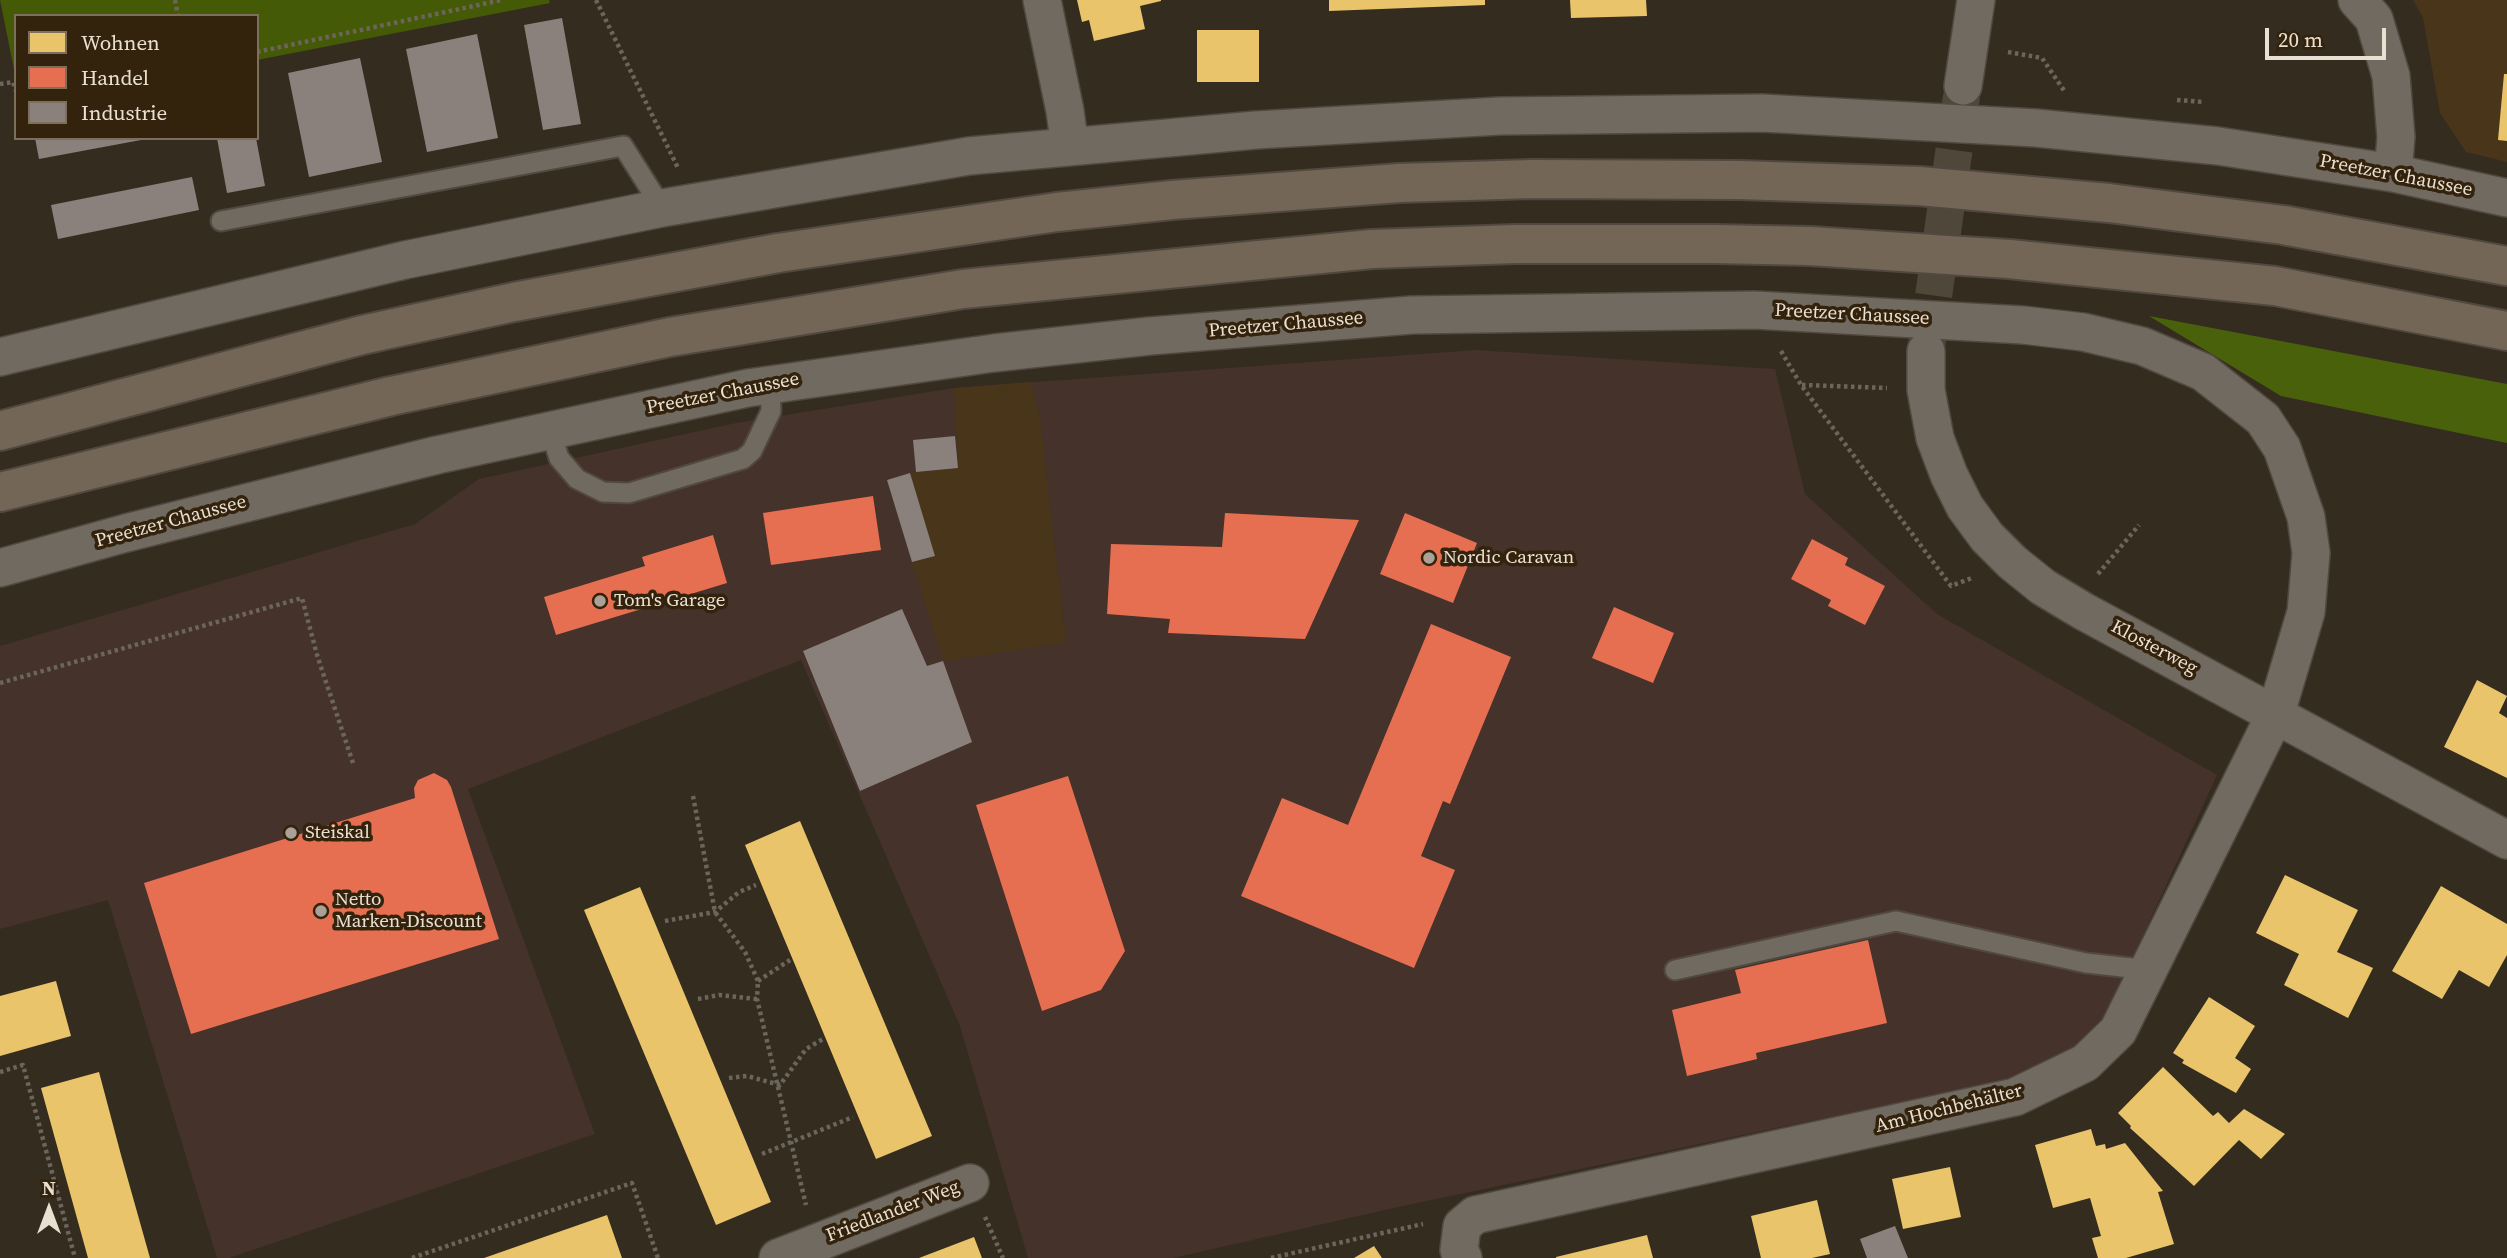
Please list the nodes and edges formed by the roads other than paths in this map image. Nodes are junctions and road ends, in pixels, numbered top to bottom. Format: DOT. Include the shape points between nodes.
graph roads {
  1 [pos="1041,0"];
  2 [pos="1976,0"];
  3 [pos="2357,0"];
  4 [pos="1963,86"];
  5 [pos="1070,147"];
  6 [pos="2393,173"];
  7 [pos="2507,198"];
  8 [pos="678,206"];
  9 [pos="222,220"];
  10 [pos="2507,266"];
  11 [pos="2507,331"];
  12 [pos="1926,351"];
  13 [pos="0,357"];
  14 [pos="770,384"];
  15 [pos="550,430"];
  16 [pos="0,431"];
  17 [pos="0,492"];
  18 [pos="0,568"];
  19 [pos="2276,713"];
  20 [pos="2507,840"];
  21 [pos="1675,970"];
  22 [pos="2150,970"];
  23 [pos="970,1183"];
  24 [pos="1463,1242"];
  25 [pos="778,1258"];
  1 -- 5 [label="street"];
  2 -- 4 [label="street"];
  3 -- 6 [label="street" via="2374,19 2391,76 2396,137"];
  5 -- 6 [label="street, Preetzer Chaussee" via="1256,130 1500,116 1762,113 2036,128 2218,146"];
  5 -- 8 [label="street, Preetzer Chaussee" via="969,156"];
  6 -- 7 [label="street, Preetzer Chaussee"];
  8 -- 9 [label="lane" via="623,146"];
  8 -- 13 [label="street, Preetzer Chaussee" via="405,260"];
  10 -- 16 [label="highway" via="2283,225 1919,186 1711,180 1399,183 1095,208 778,253 362,335"];
  11 -- 17 [label="highway" via="2275,286 2009,259 1715,244 1372,249 963,289 697,332 391,396"];
  12 -- 19 [label="street, Klosterweg" via="1926,390 1935,438 1949,475 1980,527 2011,562 2072,604"];
  14 -- 15 [label="street, Preetzer Chaussee"];
  14 -- 15 [label="lane" via="771,411 752,451 743,458 629,493 603,492 576,480 559,458"];
  14 -- 19 [label="street, Preetzer Chaussee" via="1150,336 1471,312 1754,310 2083,332 2143,346 2203,372 2263,419 2282,449 2306,517 2311,553 2306,612"];
  15 -- 18 [label="street, Preetzer Chaussee"];
  19 -- 20 [label="street, Klosterweg"];
  19 -- 22 [label="street, Am Hochbehälter"];
  21 -- 22 [label="lane" via="1896,920 2086,963"];
  22 -- 24 [label="street, Am Hochbehälter" via="2118,1031 2085,1063 2015,1097 1475,1214"];
  23 -- 25 [label="street, Friedlander Weg"];
}
